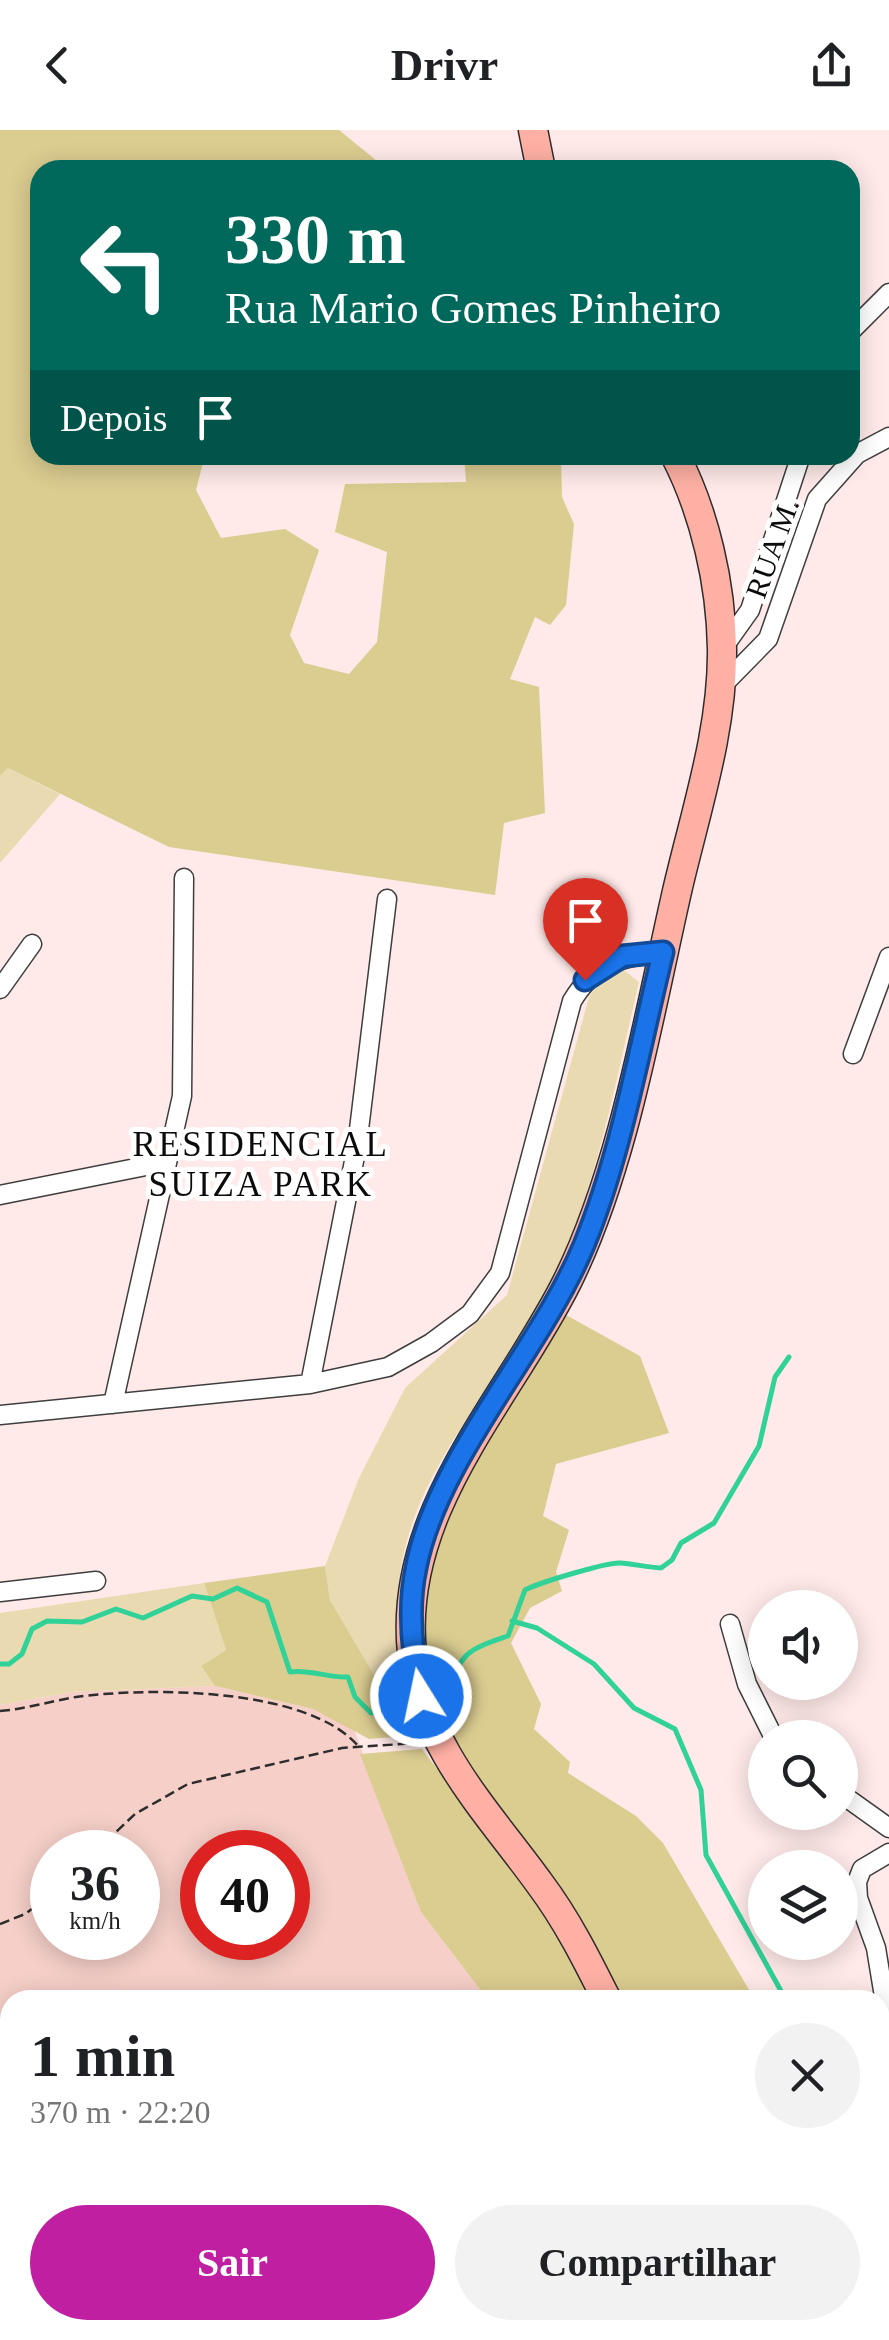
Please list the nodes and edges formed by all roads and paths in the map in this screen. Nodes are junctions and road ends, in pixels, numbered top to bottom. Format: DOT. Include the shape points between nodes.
graph roads {
  1 [pos="532,130"];
  2 [pos="539,160"];
  3 [pos="889,292"];
  4 [pos="860,322"];
  5 [pos="889,438"];
  6 [pos="860,452"];
  7 [pos="679,465"];
  8 [pos="798,465"];
  9 [pos="847,465"];
  10 [pos="722,649"];
  11 [pos="719,689"];
  12 [pos="184,878"];
  13 [pos="387,899"];
  14 [pos="32,944"];
  15 [pos="663,952"];
  16 [pos="889,957"];
  17 [pos="0,989"];
  18 [pos="854,1054"];
  19 [pos="166,1162"];
  20 [pos="0,1196"];
  21 [pos="310,1384"];
  22 [pos="114,1404"];
  23 [pos="0,1415"];
  24 [pos="96,1580"];
  25 [pos="0,1592"];
  26 [pos="730,1624"];
  27 [pos="0,1711"];
  28 [pos="765,1720"];
  29 [pos="439,1742"];
  30 [pos="359,1747"];
  31 [pos="858,1806"];
  32 [pos="889,1828"];
  33 [pos="118,1830"];
  34 [pos="889,1853"];
  35 [pos="30,1910"];
  36 [pos="0,1924"];
  37 [pos="601,1990"];
  38 [pos="883,1990"];
  1 -- 2 [label="street"];
  3 -- 4 [label="street"];
  5 -- 6 [label="street, RUA M."];
  7 -- 10 [label="street" via="711,555"];
  8 -- 10 [label="street" via="750,610"];
  9 -- 11 [label="street, RUA M." via="818,499 768,639"];
  10 -- 11 [label="street"];
  11 -- 15 [label="street"];
  12 -- 19 [label="street" via="182,1096"];
  13 -- 21 [label="street" via="357,1146"];
  14 -- 17 [label="street"];
  15 -- 21 [label="street" via="623,956 599,968 572,1001 500,1274 470,1314 388,1367"];
  15 -- 29 [label="street" via="584,1244 447,1486 416,1567 412,1653"];
  16 -- 18 [label="street"];
  19 -- 20 [label="street"];
  19 -- 22 [label="street"];
  21 -- 22 [label="street"];
  22 -- 23 [label="street"];
  24 -- 25 [label="street"];
  26 -- 28 [label="street"];
  27 -- 30 [label="path" via="77,1697 217,1692 312,1715"];
  29 -- 30 [label="path"];
  29 -- 37 [label="street" via="551,1900"];
  30 -- 33 [label="path" via="188,1784"];
  31 -- 32 [label="street"];
  34 -- 38 [label="street" via="862,1869 857,1882"];
  35 -- 36 [label="path"];
}
